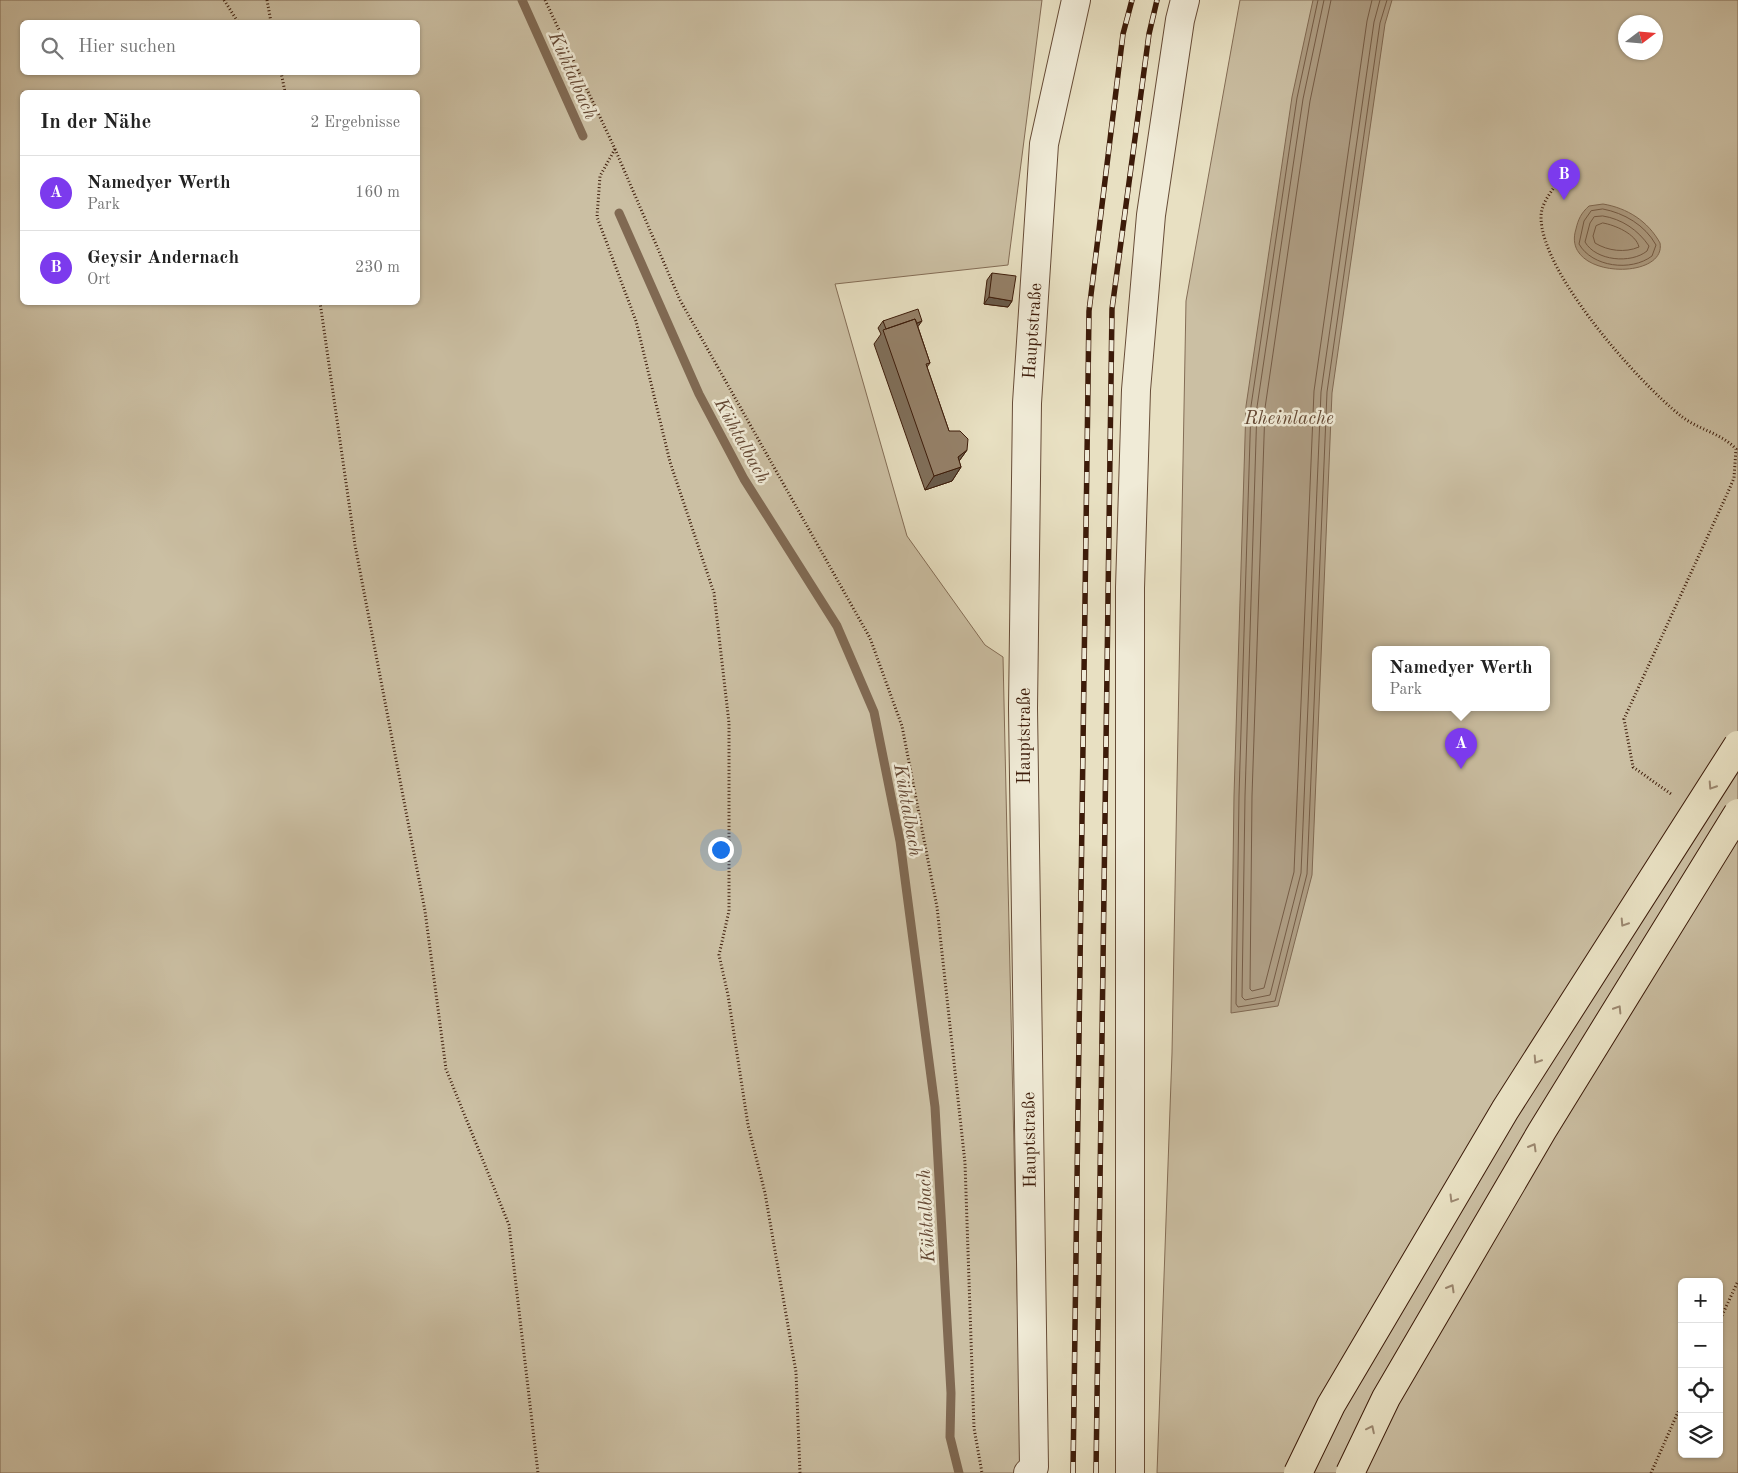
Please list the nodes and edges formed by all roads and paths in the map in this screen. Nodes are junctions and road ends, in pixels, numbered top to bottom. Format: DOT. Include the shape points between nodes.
graph roads {
  1 [pos="224,0"];
  2 [pos="267,0"];
  3 [pos="545,0"];
  4 [pos="1076,0"];
  5 [pos="1186,0"];
  6 [pos="237,20"];
  7 [pos="272,20"];
  8 [pos="282,75"];
  9 [pos="285,90"];
  10 [pos="615,148"];
  11 [pos="1555,186"];
  12 [pos="320,305"];
  13 [pos="1738,745"];
  14 [pos="1674,796"];
  15 [pos="1738,813"];
  16 [pos="1738,1281"];
  17 [pos="1723,1313"];
  18 [pos="1678,1412"];
  19 [pos="538,1473"];
  20 [pos="800,1473"];
  21 [pos="982,1473"];
  22 [pos="1028,1473"];
  23 [pos="1130,1473"];
  24 [pos="1298,1473"];
  25 [pos="1350,1473"];
  26 [pos="1651,1473"];
  1 -- 6 [label="path"];
  2 -- 7 [label="path"];
  3 -- 10 [label="path"];
  4 -- 22 [label="street, Hauptstraße" via="1044,144 1027,403 1023,708 1034,1467"];
  5 -- 23 [label="street" via="1180,20 1152,215 1136,400 1130,588"];
  8 -- 9 [label="path"];
  10 -- 20 [label="path" via="600,176 597,217 636,321 670,462 714,593 729,723 729,911 719,955 748,1125 766,1193 796,1372"];
  10 -- 21 [label="path" via="680,300 870,638 902,726 937,907 964,1153 974,1428"];
  11 -- 14 [label="path" via="1541,215 1553,262 1568,285 1601,332 1656,393 1682,417 1726,439 1736,449 1734,478 1624,719 1633,767"];
  12 -- 19 [label="path" via="355,545 425,911 446,1069 509,1225"];
  13 -- 24 [label="highway, one-way, bridge" via="1505,1110 1331,1405"];
  25 -- 15 [label="highway, one-way, bridge" via="1386,1398 1537,1140"];
  16 -- 17 [label="path"];
  18 -- 26 [label="path"];
}
